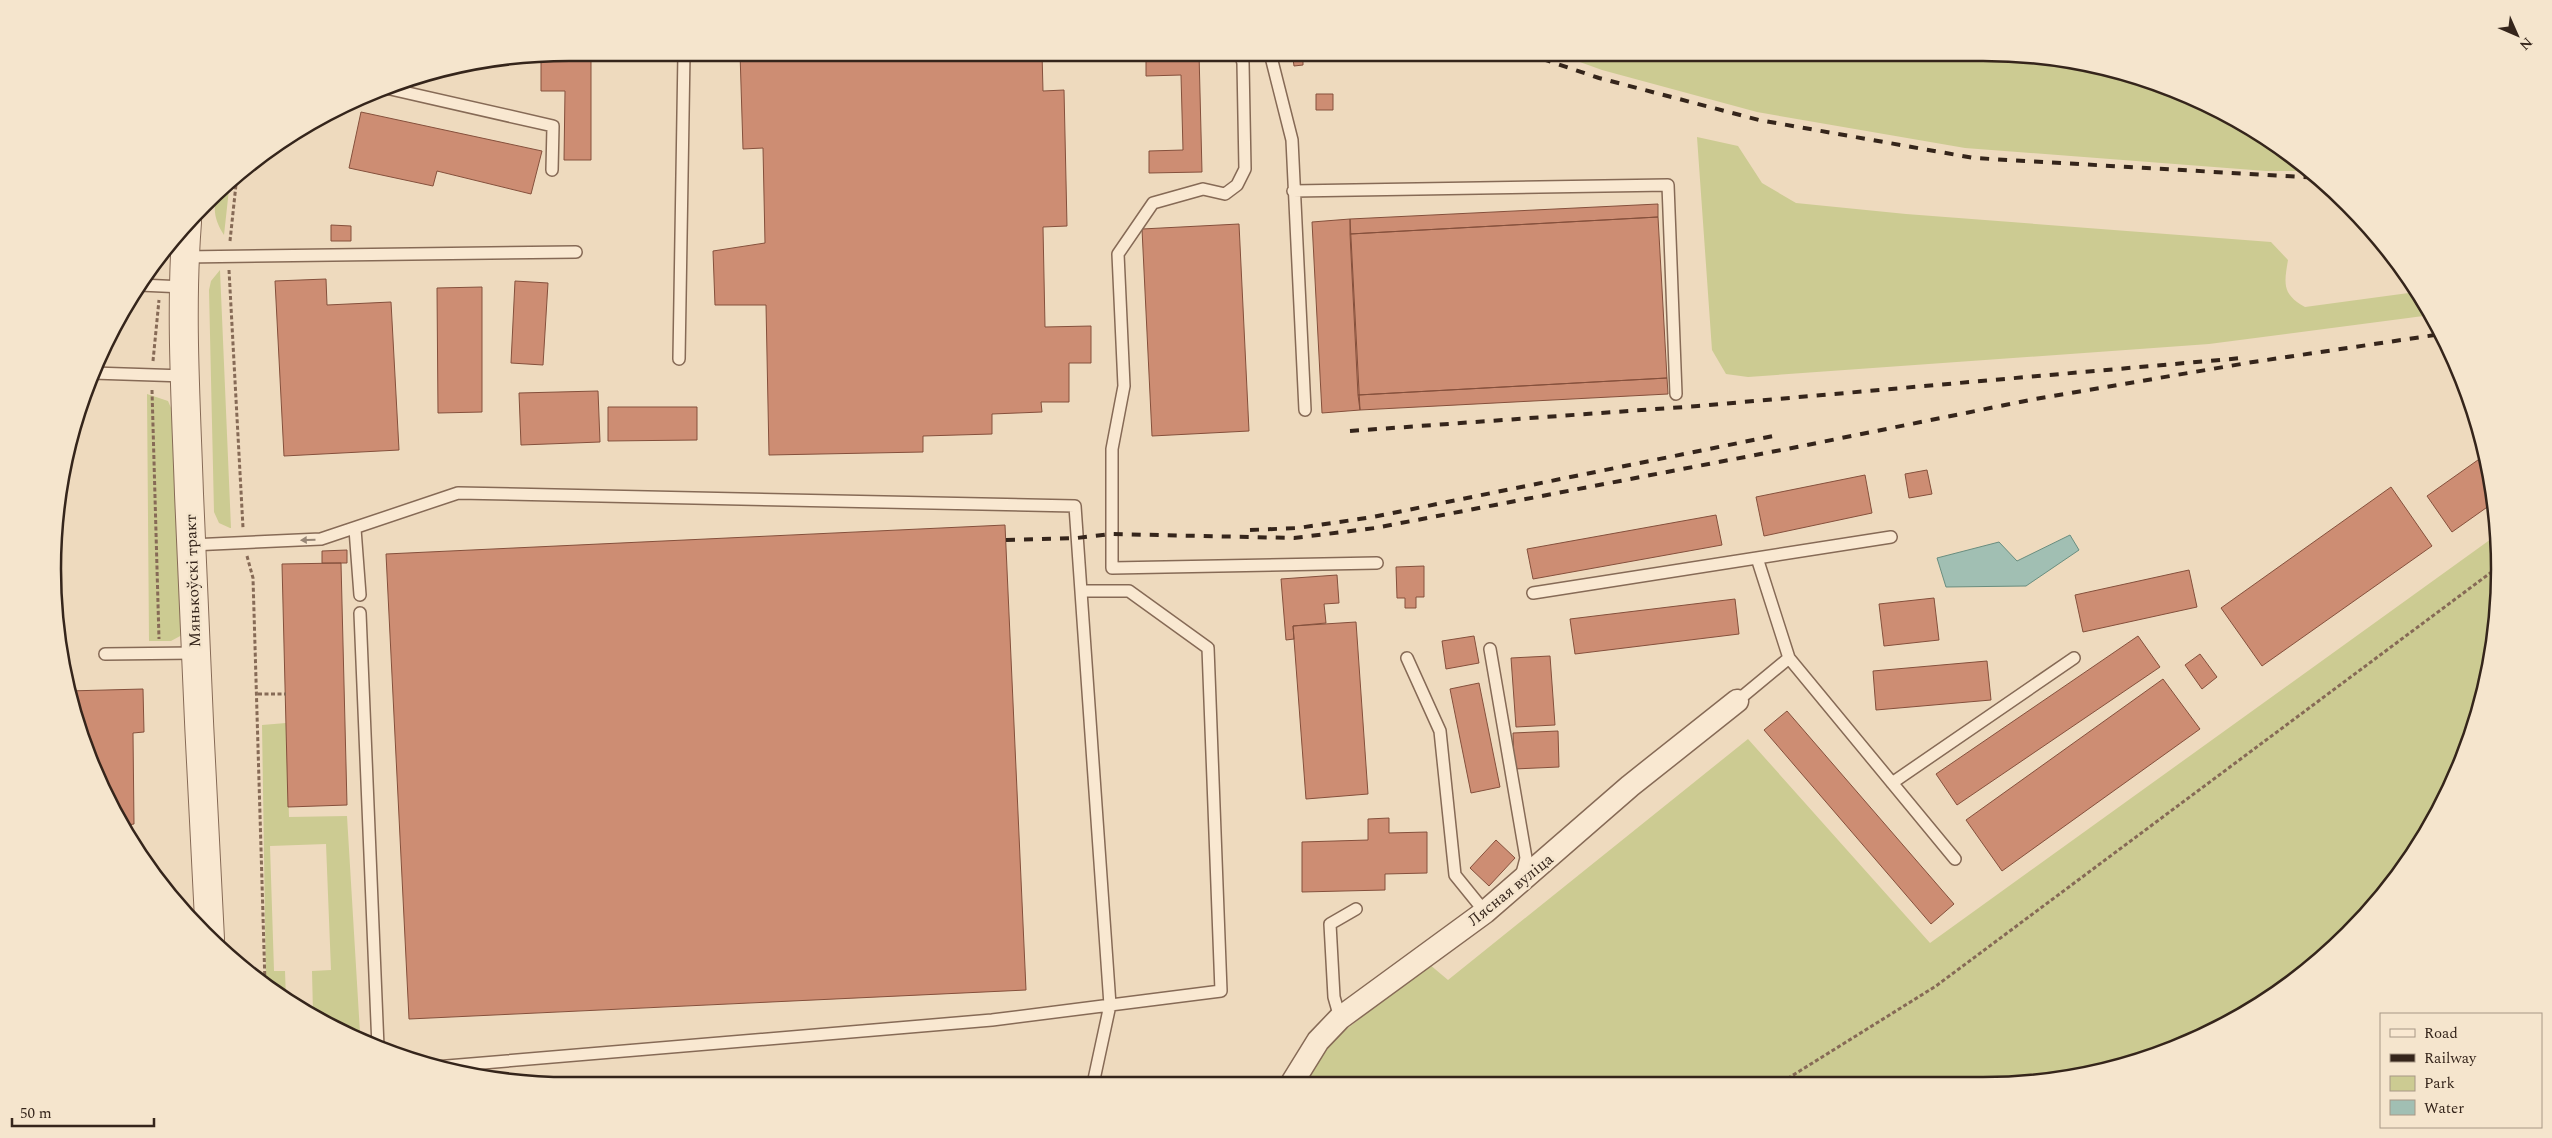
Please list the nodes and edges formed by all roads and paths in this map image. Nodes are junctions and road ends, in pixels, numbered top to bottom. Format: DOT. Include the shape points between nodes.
graph roads {
  1 [pos="684,61"];
  2 [pos="1242,61"];
  3 [pos="1272,61"];
  4 [pos="399,91"];
  5 [pos="552,170"];
  6 [pos="236,186"];
  7 [pos="1293,191"];
  8 [pos="186,235"];
  9 [pos="576,252"];
  10 [pos="228,256"];
  11 [pos="184,257"];
  12 [pos="148,285"];
  13 [pos="172,286"];
  14 [pos="679,359"];
  15 [pos="101,373"];
  16 [pos="152,374"];
  17 [pos="185,376"];
  18 [pos="1676,394"];
  19 [pos="1305,410"];
  20 [pos="355,529"];
  21 [pos="1891,537"];
  22 [pos="243,542"];
  23 [pos="191,545"];
  24 [pos="1756,558"];
  25 [pos="1377,563"];
  26 [pos="2491,573"];
  27 [pos="1081,591"];
  28 [pos="1533,593"];
  29 [pos="360,595"];
  30 [pos="360,613"];
  31 [pos="1490,649"];
  32 [pos="195,653"];
  33 [pos="105,654"];
  34 [pos="159,654"];
  35 [pos="1407,658"];
  36 [pos="1789,658"];
  37 [pos="2074,658"];
  38 [pos="258,694"];
  39 [pos="286,694"];
  40 [pos="1737,701"];
  41 [pos="1892,783"];
  42 [pos="1955,859"];
  43 [pos="1520,884"];
  44 [pos="1356,909"];
  45 [pos="1485,912"];
  46 [pos="209,927"];
  47 [pos="265,975"];
  48 [pos="1110,1005"];
  49 [pos="1340,1018"];
  50 [pos="378,1039"];
  51 [pos="461,1065"];
  52 [pos="1095,1077"];
  53 [pos="1296,1077"];
  54 [pos="1790,1077"];
  1 -- 14 [label="lane"];
  2 -- 25 [label="lane" via="1245,169 1237,185 1225,194 1203,189 1152,203 1118,254 1124,386 1112,449 1112,568"];
  3 -- 7 [label="lane" via="1292,140"];
  4 -- 5 [label="lane" via="553,126"];
  6 -- 10 [label="path"];
  7 -- 18 [label="lane" via="1668,184"];
  7 -- 19 [label="lane"];
  8 -- 11 [label="street, Мянькоўскі тракт"];
  9 -- 10 [label="lane"];
  10 -- 11 [label="lane"];
  10 -- 22 [label="path"];
  11 -- 13 [label="street, Мянькоўскі тракт"];
  12 -- 13 [label="lane"];
  13 -- 16 [label="path"];
  13 -- 17 [label="street, Мянькоўскі тракт"];
  15 -- 16 [label="lane"];
  16 -- 17 [label="lane"];
  16 -- 34 [label="path"];
  17 -- 23 [label="street, Мянькоўскі тракт"];
  20 -- 22 [label="lane, one-way" via="321,539"];
  20 -- 27 [label="lane" via="458,493 1075,506"];
  20 -- 29 [label="lane"];
  21 -- 24 [label="lane"];
  22 -- 23 [label="lane"];
  22 -- 38 [label="path" via="253,578"];
  23 -- 32 [label="street, Мянькоўскі тракт"];
  24 -- 28 [label="lane"];
  24 -- 36 [label="lane"];
  26 -- 54 [label="path" via="1936,986"];
  27 -- 48 [label="lane"];
  27 -- 48 [label="lane" via="1129,591 1208,648 1221,992"];
  30 -- 50 [label="lane"];
  31 -- 43 [label="lane" via="1526,858"];
  32 -- 34 [label="lane"];
  32 -- 46 [label="street, Мянькоўскі тракт"];
  33 -- 34 [label="lane"];
  35 -- 45 [label="lane" via="1440,731 1455,875"];
  36 -- 40 [label="lane"];
  36 -- 41 [label="lane"];
  37 -- 41 [label="lane"];
  38 -- 39 [label="path"];
  38 -- 47 [label="path"];
  40 -- 43 [label="street, Лясная вуліца" via="1630,786"];
  41 -- 42 [label="lane"];
  43 -- 45 [label="street, Лясная вуліца"];
  44 -- 49 [label="lane" via="1330,924 1334,997"];
  45 -- 49 [label="street, Лясная вуліца"];
  48 -- 51 [label="lane" via="992,1020"];
  48 -- 52 [label="lane"];
  49 -- 53 [label="street, Лясная вуліца" via="1318,1041"];
}
